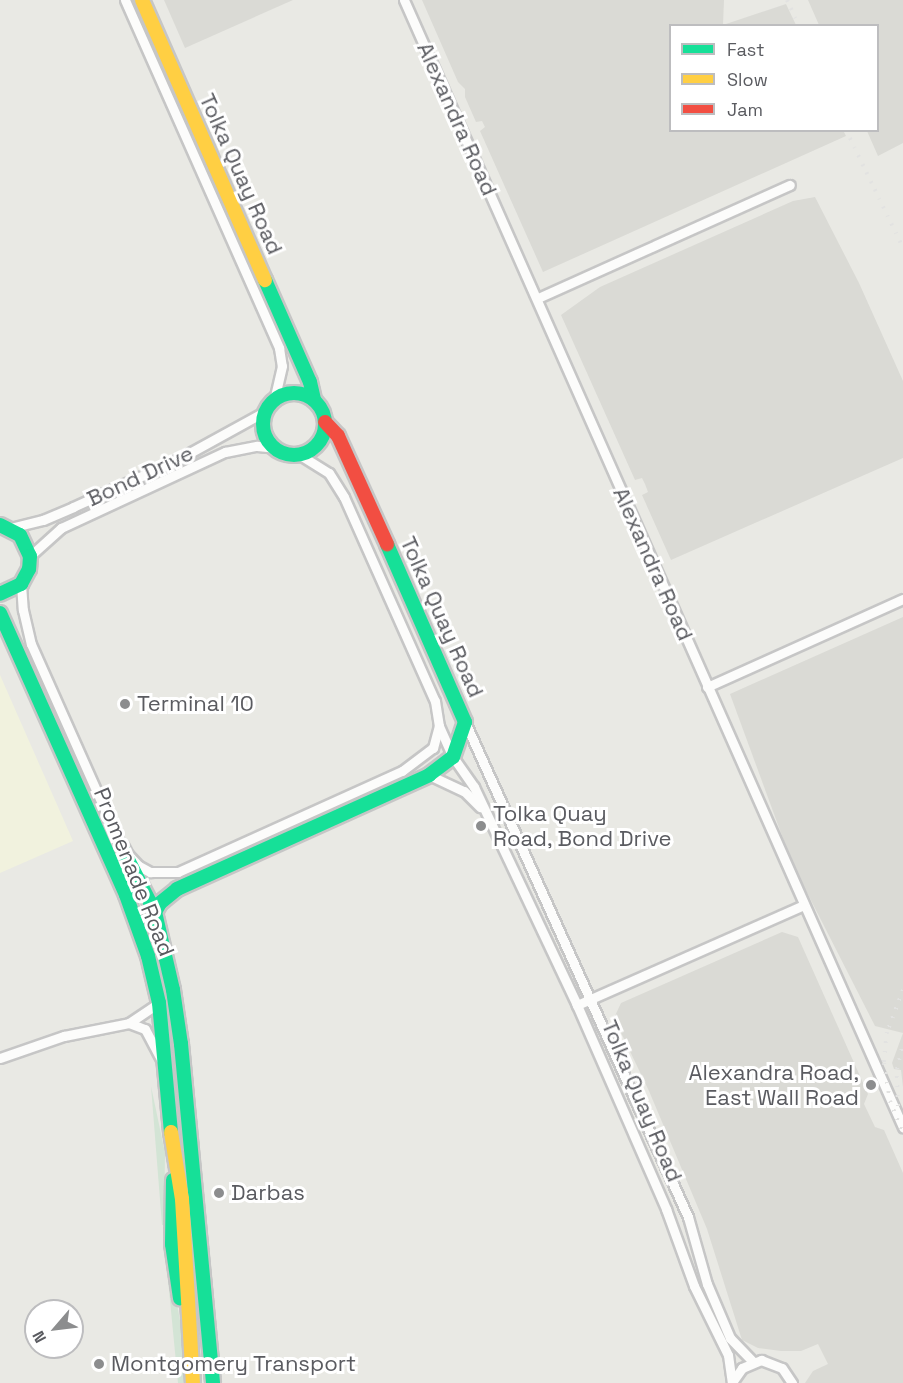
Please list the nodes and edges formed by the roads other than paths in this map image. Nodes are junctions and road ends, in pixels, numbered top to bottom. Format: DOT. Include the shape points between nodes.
graph roads {
  1 [pos="125,0"];
  2 [pos="142,0"];
  3 [pos="404,0"];
  4 [pos="790,185"];
  5 [pos="538,298"];
  6 [pos="314,400"];
  7 [pos="270,405"];
  8 [pos="326,422"];
  9 [pos="274,448"];
  10 [pos="300,455"];
  11 [pos="5,526"];
  12 [pos="30,556"];
  13 [pos="21,584"];
  14 [pos="0,594"];
  15 [pos="903,599"];
  16 [pos="0,614"];
  17 [pos="707,687"];
  18 [pos="465,722"];
  19 [pos="439,726"];
  20 [pos="453,757"];
  21 [pos="429,775"];
  22 [pos="483,811"];
  23 [pos="514,833"];
  24 [pos="497,841"];
  25 [pos="122,848"];
  26 [pos="804,905"];
  27 [pos="155,912"];
  28 [pos="591,999"];
  29 [pos="159,1003"];
  30 [pos="578,1005"];
  31 [pos="129,1023"];
  32 [pos="0,1058"];
  33 [pos="165,1066"];
  34 [pos="903,1127"];
  35 [pos="753,1362"];
  36 [pos="193,1383"];
  37 [pos="213,1383"];
  38 [pos="733,1383"];
  39 [pos="792,1383"];
  1 -- 7 [label="street, Tolka Quay Road" via="279,348 282,366"];
  2 -- 6 [label="street, Tolka Quay Road" via="310,382"];
  3 -- 5 [label="street, Alexandra Road"];
  4 -- 5 [label="street"];
  5 -- 17 [label="street, Alexandra Road"];
  6 -- 7 [label="street" via="291,393"];
  6 -- 8 [label="street"];
  7 -- 9 [label="street" via="263,427"];
  7 -- 11 [label="street, Bond Drive" via="175,460 83,503 43,520"];
  8 -- 10 [label="street" via="322,439"];
  8 -- 18 [label="street, Tolka Quay Road" via="350,461"];
  9 -- 10 [label="street"];
  9 -- 12 [label="street, Bond Drive" via="257,446 225,452 61,528"];
  10 -- 19 [label="street, Tolka Quay Road" via="338,482 435,701"];
  11 -- 12 [label="street" via="25,542"];
  12 -- 13 [label="street"];
  13 -- 14 [label="street"];
  13 -- 25 [label="street, Promenade Road" via="31,644"];
  15 -- 17 [label="street"];
  16 -- 29 [label="street, Promenade Road" via="126,895 148,956"];
  17 -- 26 [label="street, Alexandra Road"];
  18 -- 20 [label="street"];
  18 -- 23 [label="street, Tolka Quay Road"];
  19 -- 20 [label="street, Tolka Quay Road"];
  19 -- 25 [label="street" via="433,748 402,771 178,872 150,872"];
  20 -- 21 [label="street"];
  20 -- 22 [label="street, Tolka Quay Road" via="474,787"];
  21 -- 22 [label="street" via="464,791"];
  21 -- 27 [label="street" via="177,889"];
  22 -- 24 [label="street, Tolka Quay Road"];
  23 -- 24 [label="street"];
  23 -- 28 [label="street, Tolka Quay Road"];
  24 -- 30 [label="street, Tolka Quay Road"];
  25 -- 27 [label="street, Promenade Road"];
  26 -- 28 [label="street"];
  26 -- 34 [label="street, Alexandra Road"];
  27 -- 37 [label="street, Promenade Road" via="182,1044"];
  28 -- 30 [label="street"];
  28 -- 35 [label="street, Tolka Quay Road" via="642,1121 688,1217 707,1284 725,1327 733,1342"];
  29 -- 31 [label="street"];
  29 -- 33 [label="street, Promenade Road"];
  30 -- 38 [label="street, Tolka Quay Road" via="666,1209 694,1286 728,1355"];
  31 -- 32 [label="street" via="64,1036"];
  31 -- 33 [label="street" via="145,1029"];
  33 -- 36 [label="street, Promenade Road" via="174,1161 182,1199"];
  35 -- 38 [label="street" via="739,1371"];
  35 -- 39 [label="street" via="777,1364"];
}
